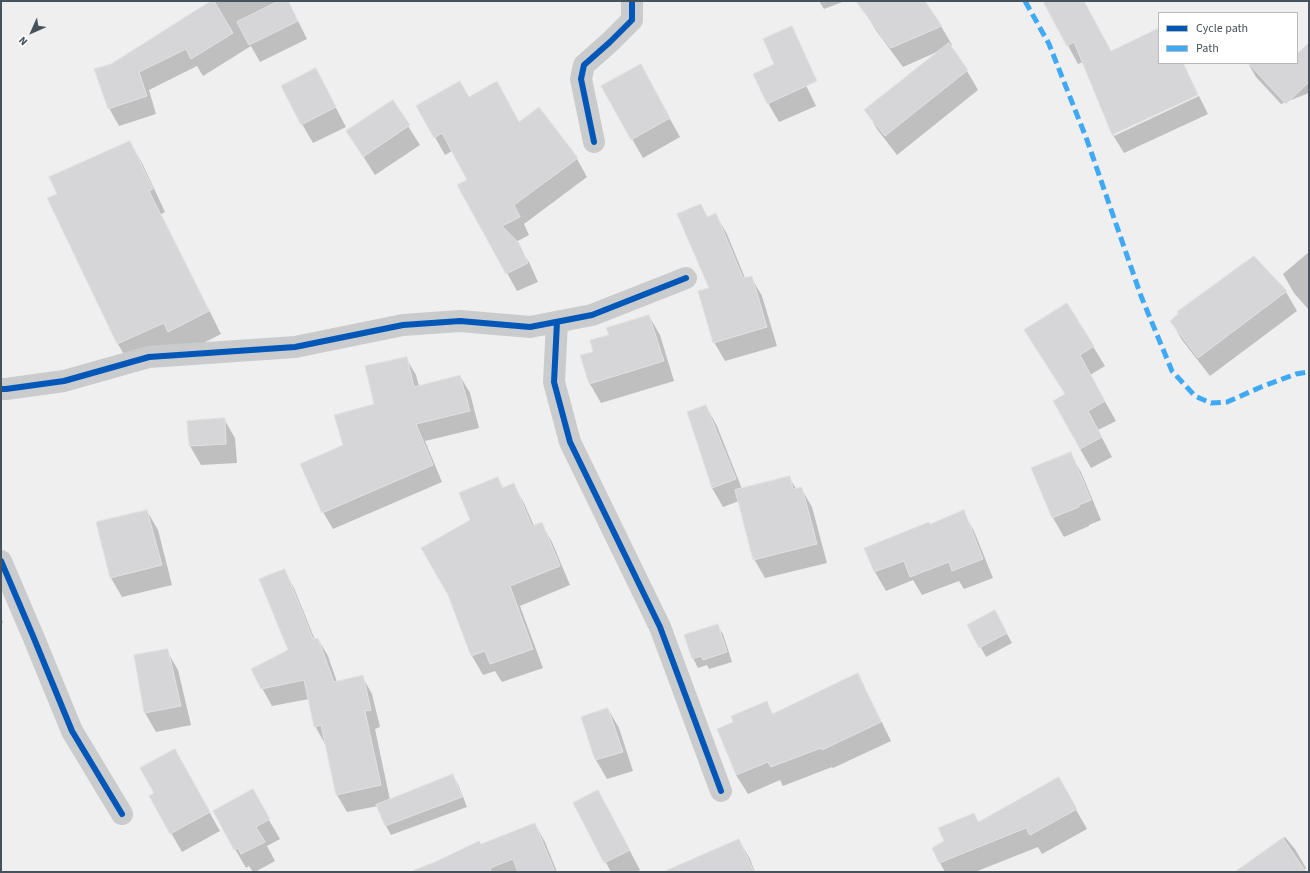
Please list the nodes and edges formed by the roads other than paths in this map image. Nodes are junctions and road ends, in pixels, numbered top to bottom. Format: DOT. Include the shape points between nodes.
graph roads {
  1 [pos="632,1"];
  2 [pos="594,142"];
  3 [pos="686,278"];
  4 [pos="557,322"];
  5 [pos="1,389"];
  6 [pos="1,561"];
  7 [pos="720,791"];
  8 [pos="122,814"];
  1 -- 2 [label="street" via="632,20 584,65 581,79"];
  3 -- 4 [label="street" via="592,315"];
  4 -- 5 [label="street" via="530,327 460,321 403,325 295,347 149,357 64,381"];
  4 -- 7 [label="street" via="554,382 570,442 660,627"];
  6 -- 8 [label="street" via="72,731"];
}
